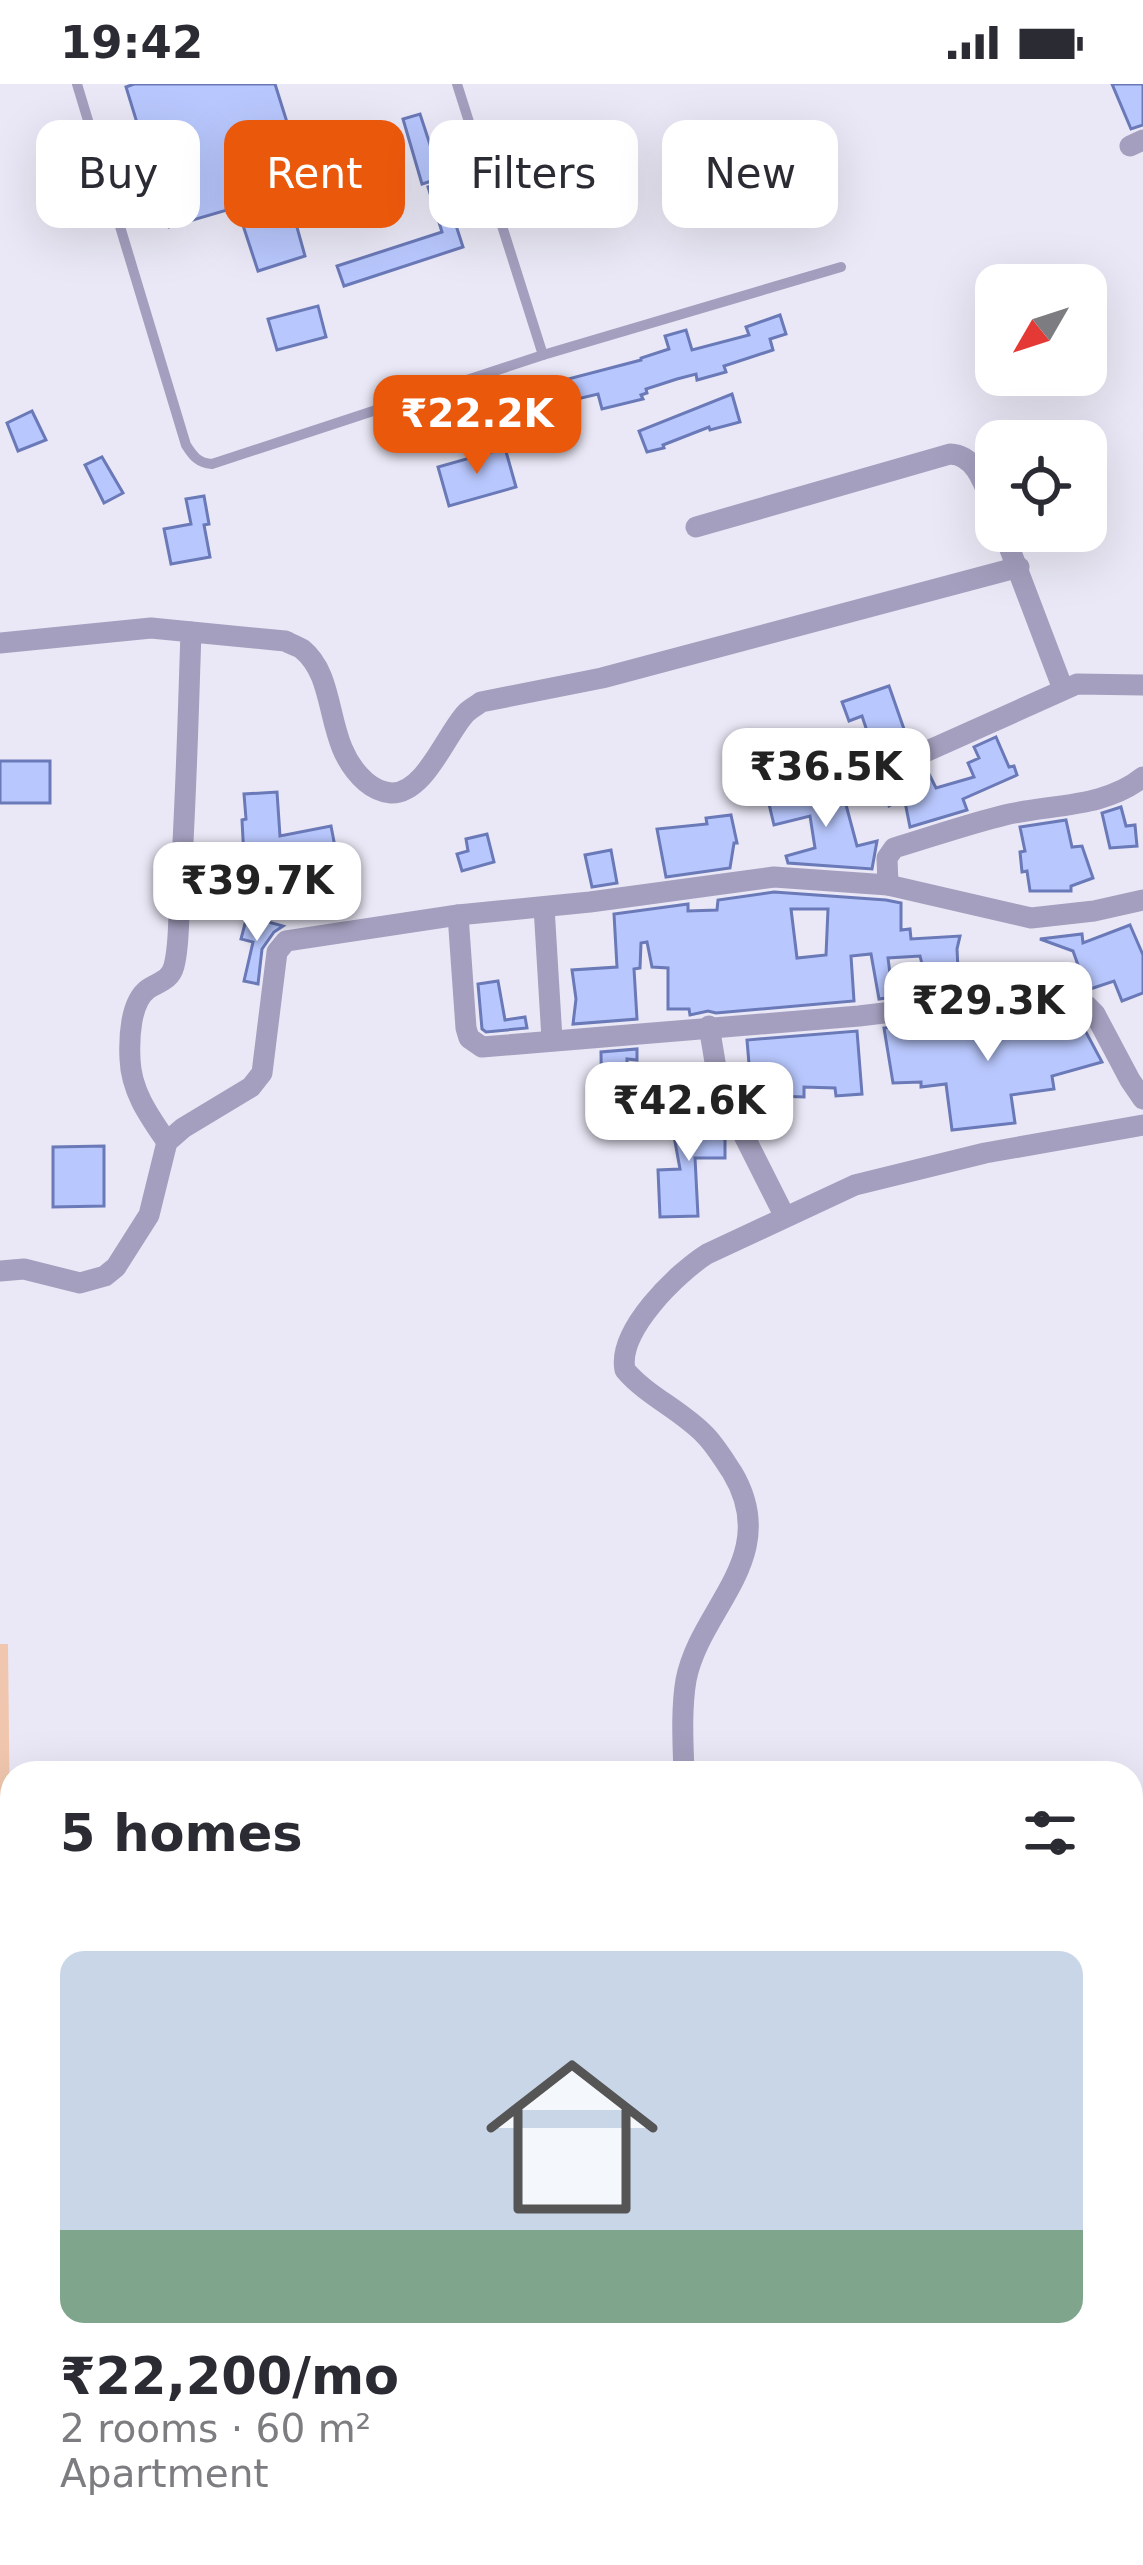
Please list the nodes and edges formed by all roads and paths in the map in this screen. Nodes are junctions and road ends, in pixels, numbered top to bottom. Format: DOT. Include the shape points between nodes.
graph roads {
  1 [pos="77,84"];
  2 [pos="457,84"];
  3 [pos="841,267"];
  4 [pos="543,355"];
  5 [pos="975,471"];
  6 [pos="696,527"];
  7 [pos="1012,552"];
  8 [pos="1019,567"];
  9 [pos="191,632"];
  10 [pos="0,644"];
  11 [pos="1143,685"];
  12 [pos="1064,689"];
  13 [pos="878,773"];
  14 [pos="1143,778"];
  15 [pos="888,885"];
  16 [pos="1143,900"];
  17 [pos="544,907"];
  18 [pos="458,915"];
  19 [pos="709,1026"];
  20 [pos="553,1039"];
  21 [pos="1143,1099"];
  22 [pos="1143,1125"];
  23 [pos="167,1142"];
  24 [pos="785,1216"];
  25 [pos="0,1271"];
  26 [pos="684,1761"];
  1 -- 4 [label="lane" via="185,445 202,463"];
  2 -- 4 [label="lane"];
  3 -- 4 [label="lane"];
  5 -- 6 [label="street" via="962,454 950,454"];
  7 -- 8 [label="street"];
  8 -- 9 [label="street" via="602,678 481,702 422,776 394,794 373,788 343,756 326,688 302,649"];
  8 -- 12 [label="street"];
  9 -- 10 [label="street" via="151,628"];
  9 -- 23 [label="street" via="174,965 139,998 129,1057 143,1106"];
  11 -- 12 [label="street"];
  12 -- 13 [label="street"];
  14 -- 15 [label="street" via="1118,793 895,848 887,858"];
  15 -- 16 [label="street" via="1031,918"];
  15 -- 17 [label="street" via="774,877"];
  17 -- 18 [label="street"];
  17 -- 20 [label="street"];
  18 -- 20 [label="street" via="469,1038 482,1047"];
  18 -- 23 [label="street" via="280,946 258,1080"];
  19 -- 20 [label="street"];
  19 -- 21 [label="street" via="975,1002 1010,1013 1078,1003 1095,1014"];
  19 -- 24 [label="street" via="719,1086"];
  22 -- 24 [label="street" via="855,1185"];
  23 -- 25 [label="street" via="149,1215 116,1267 80,1283"];
  24 -- 26 [label="street" via="686,1267 624,1350 632,1377 705,1435 746,1506 748,1538 737,1575 686,1679"];
}
